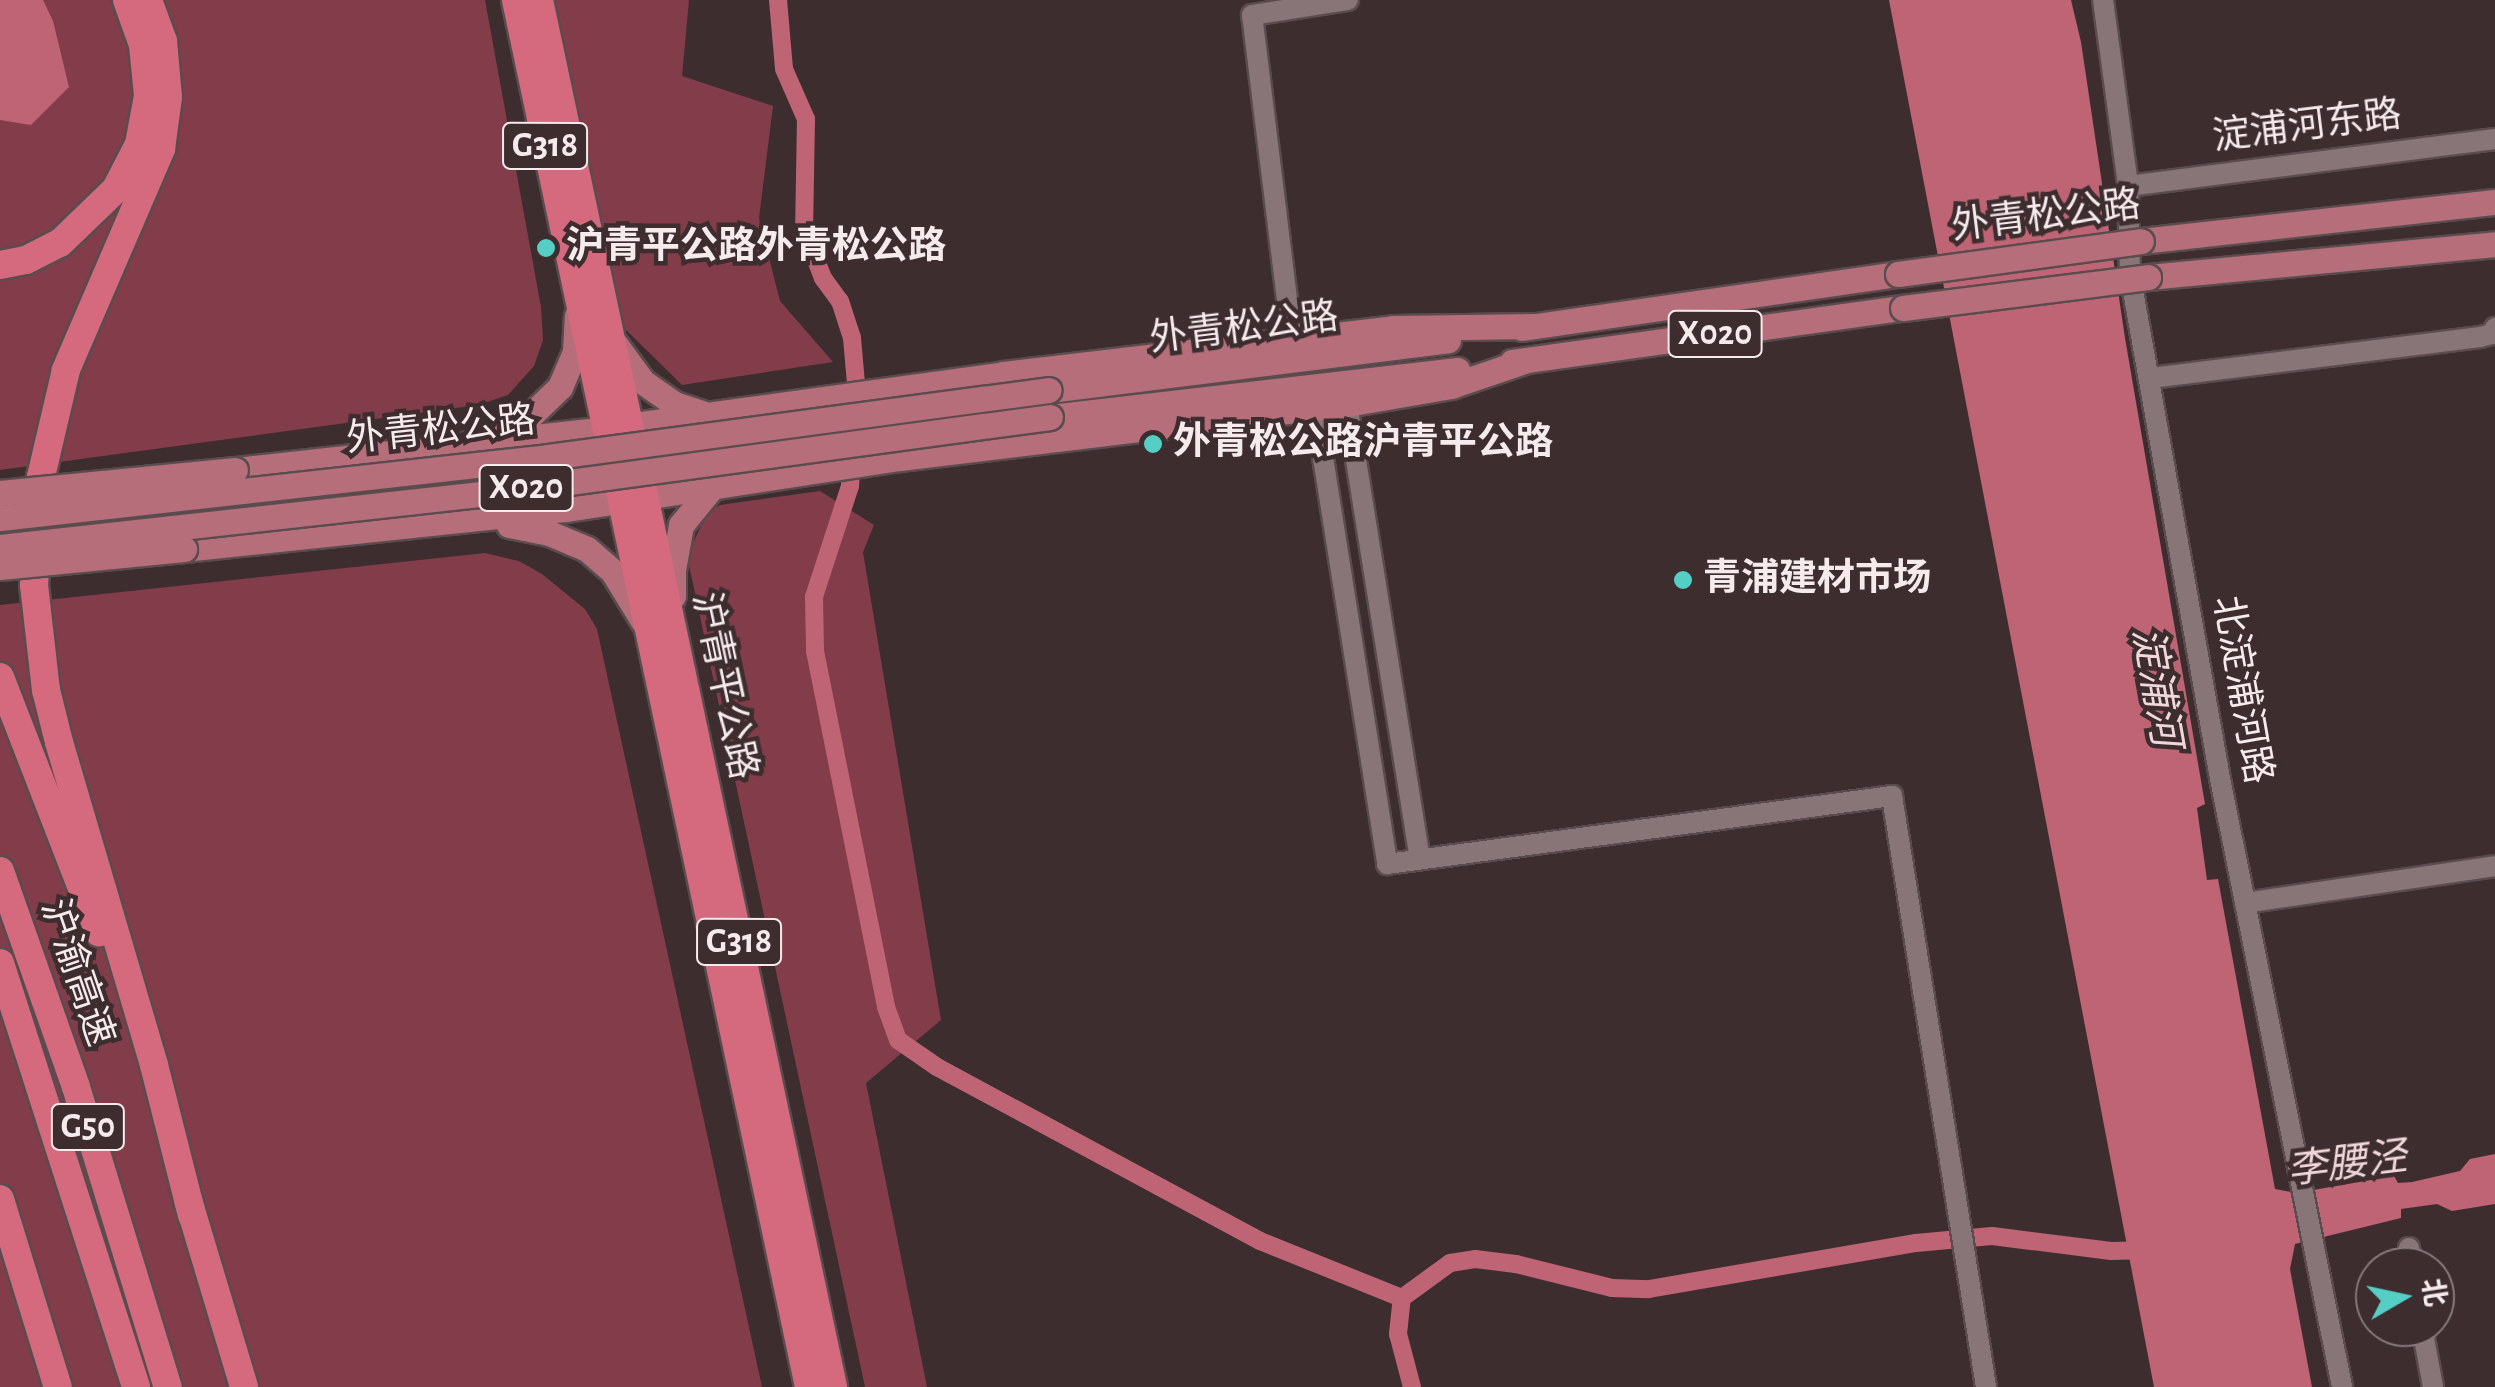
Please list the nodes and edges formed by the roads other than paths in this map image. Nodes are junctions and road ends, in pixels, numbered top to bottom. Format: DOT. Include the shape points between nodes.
graph roads {
  1 [pos="127,0"];
  2 [pos="148,0"];
  3 [pos="516,0"];
  4 [pos="539,0"];
  5 [pos="1348,0"];
  6 [pos="2102,0"];
  7 [pos="2495,139"];
  8 [pos="2128,186"];
  9 [pos="2495,202"];
  10 [pos="2495,244"];
  11 [pos="0,266"];
  12 [pos="575,291"];
  13 [pos="1535,326"];
  14 [pos="2495,328"];
  15 [pos="610,336"];
  16 [pos="1292,340"];
  17 [pos="1527,360"];
  18 [pos="2151,378"];
  19 [pos="1347,404"];
  20 [pos="777,405"];
  21 [pos="1314,407"];
  22 [pos="732,412"];
  23 [pos="621,447"];
  24 [pos="426,450"];
  25 [pos="773,476"];
  26 [pos="712,487"];
  27 [pos="0,493"];
  28 [pos="632,499"];
  29 [pos="0,518"];
  30 [pos="474,520"];
  31 [pos="0,547"];
  32 [pos="0,567"];
  33 [pos="648,633"];
  34 [pos="679,656"];
  35 [pos="0,676"];
  36 [pos="1420,859"];
  37 [pos="2495,866"];
  38 [pos="0,871"];
  39 [pos="2245,903"];
  40 [pos="0,963"];
  41 [pos="0,1200"];
  42 [pos="192,1214"];
  43 [pos="2425,1347"];
  44 [pos="58,1387"];
  45 [pos="136,1387"];
  46 [pos="168,1387"];
  47 [pos="244,1387"];
  48 [pos="809,1387"];
  49 [pos="833,1387"];
  50 [pos="1986,1387"];
  51 [pos="2342,1387"];
  52 [pos="2432,1387"];
  1 -- 11 [label="highway" via="143,45 148,96 139,144 116,188 60,243"];
  2 -- 42 [label="highway" via="162,41 168,97 161,149 66,370 40,477 34,585 59,742"];
  3 -- 12 [label="highway, 沪青平公路 / G318"];
  4 -- 15 [label="highway, 沪青平公路 / G318"];
  5 -- 16 [label="street" via="1252,14"];
  6 -- 8 [label="street, 北淀浦河路"];
  7 -- 8 [label="street, 淀浦河东路"];
  8 -- 18 [label="street, 北淀浦河路" via="2130,274"];
  9 -- 13 [label="main road, 外青松公路 / X020, bridge" via="2142,241"];
  10 -- 17 [label="main road, 外青松公路 / X020, bridge" via="2148,277"];
  12 -- 23 [label="highway, 沪青平公路 / G318"];
  12 -- 24 [label="main road" via="575,351 545,403 512,425"];
  13 -- 16 [label="main road" via="1426,326"];
  13 -- 29 [label="main road, 外青松公路 / X020, bridge" via="548,457"];
  14 -- 18 [label="street" via="2480,337"];
  15 -- 22 [label="main road" via="630,368 674,404"];
  15 -- 23 [label="highway, 沪青平公路 / G318"];
  16 -- 20 [label="main road"];
  17 -- 19 [label="main road" via="1451,386"];
  17 -- 31 [label="main road, 外青松公路 / X020, bridge" via="488,493"];
  18 -- 39 [label="street, 北淀浦河路"];
  19 -- 21 [label="main road"];
  19 -- 36 [label="street"];
  20 -- 22 [label="main road"];
  20 -- 25 [label="main road" via="746,426 744,442 754,466"];
  21 -- 25 [label="main road"];
  21 -- 36 [label="street" via="1386,864"];
  22 -- 23 [label="main road"];
  23 -- 24 [label="main road" via="480,443"];
  23 -- 25 [label="main road" via="720,473"];
  23 -- 28 [label="highway, 沪青平公路 / G318"];
  23 -- 30 [label="main road" via="560,488"];
  24 -- 27 [label="main road, bridge"];
  25 -- 26 [label="main road"];
  26 -- 28 [label="main road"];
  26 -- 34 [label="main road" via="683,522 675,554"];
  28 -- 30 [label="main road"];
  28 -- 33 [label="highway, 沪青平公路 / G318"];
  28 -- 34 [label="highway, 沪青平公路 / G318"];
  30 -- 32 [label="main road, bridge"];
  30 -- 33 [label="main road" via="542,530 587,550 613,572"];
  33 -- 48 [label="highway, 沪青平公路 / G318"];
  34 -- 49 [label="highway, 沪青平公路 / G318"];
  35 -- 42 [label="highway" via="90,906"];
  36 -- 50 [label="street" via="1892,796"];
  37 -- 39 [label="street"];
  38 -- 46 [label="highway, 沪渝高速 / G50" via="76,1086"];
  39 -- 51 [label="street, 北淀浦河路"];
  40 -- 45 [label="highway, 沪渝高速 / G50"];
  41 -- 44 [label="highway"];
  42 -- 47 [label="highway"];
  43 -- 52 [label="street"];
}
